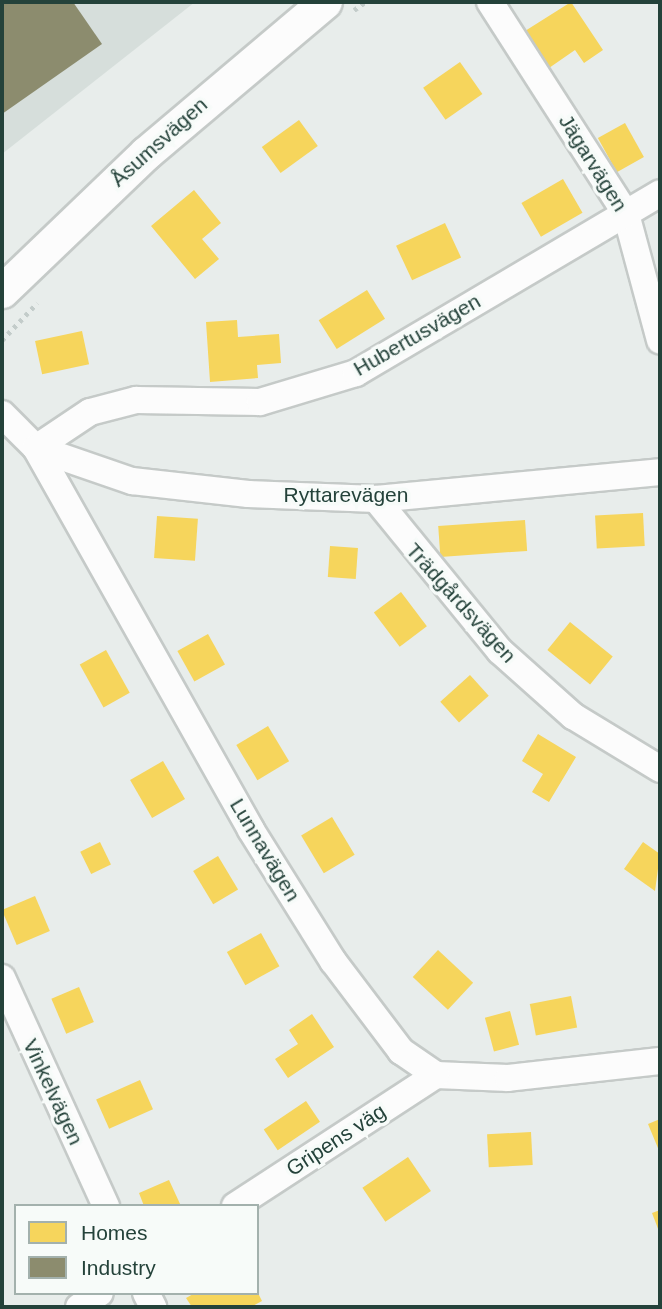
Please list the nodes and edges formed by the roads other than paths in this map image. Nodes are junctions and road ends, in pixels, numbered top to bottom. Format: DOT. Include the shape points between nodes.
graph roads {
  1 [pos="325,2"];
  2 [pos="490,2"];
  3 [pos="660,192"];
  4 [pos="626,214"];
  5 [pos="2,291"];
  6 [pos="660,340"];
  7 [pos="2,414"];
  8 [pos="36,449"];
  9 [pos="660,471"];
  10 [pos="376,499"];
  11 [pos="660,769"];
  12 [pos="5,996"];
  13 [pos="660,1061"];
  14 [pos="436,1075"];
  15 [pos="105,1204"];
  16 [pos="238,1204"];
  17 [pos="97,1295"];
  18 [pos="79,1307"];
  1 -- 5 [label="street, Åsumsvägen" via="145,153"];
  2 -- 4 [label="street, Jägarvägen"];
  3 -- 4 [label="street, Hubertusvägen"];
  4 -- 6 [label="street, Jägarvägen"];
  4 -- 8 [label="street, Hubertusvägen" via="356,373 260,402 136,400 90,412"];
  7 -- 8 [label="street, Lunnavägen"];
  8 -- 10 [label="street, Ryttarevägen" via="132,481"];
  8 -- 14 [label="street, Lunnavägen" via="332,961 401,1051"];
  9 -- 10 [label="street, Ryttarevägen"];
  10 -- 11 [label="street, Trädgårdsvägen" via="500,652 573,716"];
  12 -- 15 [label="street, Vinkelvägen"];
  13 -- 14 [label="street" via="508,1078"];
  14 -- 16 [label="street, Gripens väg"];
  17 -- 18 [label="street"];
}
